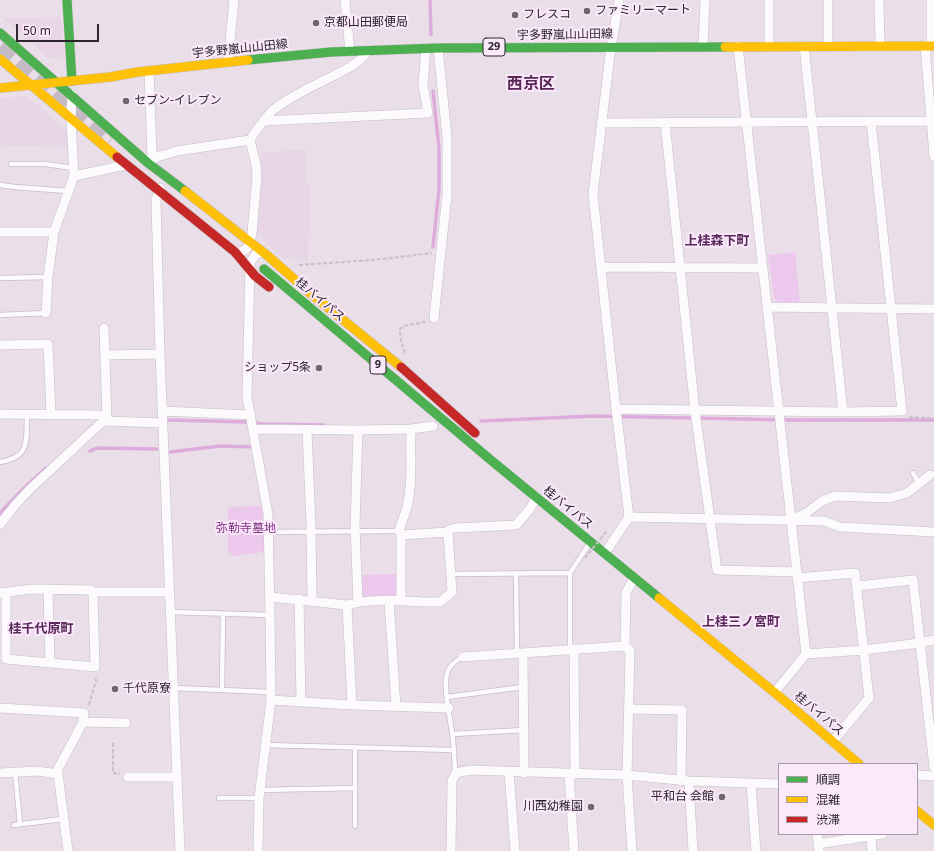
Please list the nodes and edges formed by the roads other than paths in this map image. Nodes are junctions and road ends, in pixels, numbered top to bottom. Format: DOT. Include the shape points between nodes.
graph roads {
  1 [pos="66,0"];
  2 [pos="234,0"];
  3 [pos="346,0"];
  4 [pos="619,0"];
  5 [pos="705,0"];
  6 [pos="769,0"];
  7 [pos="828,0"];
  8 [pos="879,0"];
  9 [pos="931,0"];
  10 [pos="0,33"];
  11 [pos="612,46"];
  12 [pos="703,46"];
  13 [pos="738,46"];
  14 [pos="769,46"];
  15 [pos="804,46"];
  16 [pos="828,46"];
  17 [pos="880,46"];
  18 [pos="930,46"];
  19 [pos="426,48"];
  20 [pos="438,48"];
  21 [pos="350,51"];
  22 [pos="368,51"];
  23 [pos="0,59"];
  24 [pos="228,62"];
  25 [pos="149,71"];
  26 [pos="72,81"];
  27 [pos="57,82"];
  28 [pos="30,85"];
  29 [pos="0,88"];
  30 [pos="72,97"];
  31 [pos="71,120"];
  32 [pos="264,121"];
  33 [pos="872,121"];
  34 [pos="931,121"];
  35 [pos="665,122"];
  36 [pos="746,122"];
  37 [pos="812,122"];
  38 [pos="602,123"];
  39 [pos="250,140"];
  40 [pos="934,156"];
  41 [pos="148,163"];
  42 [pos="11,164"];
  43 [pos="126,165"];
  44 [pos="73,172"];
  45 [pos="166,178"];
  46 [pos="0,185"];
  47 [pos="158,190"];
  48 [pos="68,191"];
  49 [pos="0,232"];
  50 [pos="54,232"];
  51 [pos="251,242"];
  52 [pos="234,252"];
  53 [pos="262,252"];
  54 [pos="601,267"];
  55 [pos="680,267"];
  56 [pos="763,268"];
  57 [pos="250,269"];
  58 [pos="264,269"];
  59 [pos="48,277"];
  60 [pos="0,278"];
  61 [pos="273,290"];
  62 [pos="767,308"];
  63 [pos="832,309"];
  64 [pos="934,309"];
  65 [pos="892,310"];
  66 [pos="46,313"];
  67 [pos="0,315"];
  68 [pos="434,318"];
  69 [pos="104,328"];
  70 [pos="0,345"];
  71 [pos="160,354"];
  72 [pos="105,355"];
  73 [pos="616,409"];
  74 [pos="162,411"];
  75 [pos="695,411"];
  76 [pos="779,411"];
  77 [pos="843,412"];
  78 [pos="0,414"];
  79 [pos="26,415"];
  80 [pos="51,415"];
  81 [pos="251,415"];
  82 [pos="422,416"];
  83 [pos="107,421"];
  84 [pos="163,423"];
  85 [pos="433,426"];
  86 [pos="254,429"];
  87 [pos="307,430"];
  88 [pos="358,430"];
  89 [pos="410,430"];
  90 [pos="442,431"];
  91 [pos="482,439"];
  92 [pos="453,440"];
  93 [pos="497,453"];
  94 [pos="0,462"];
  95 [pos="912,473"];
  96 [pos="930,475"];
  97 [pos="919,483"];
  98 [pos="537,497"];
  99 [pos="629,517"];
  100 [pos="709,519"];
  101 [pos="791,519"];
  102 [pos="0,524"];
  103 [pos="356,531"];
  104 [pos="269,532"];
  105 [pos="311,532"];
  106 [pos="448,532"];
  107 [pos="934,532"];
  108 [pos="400,533"];
  109 [pos="591,541"];
  110 [pos="605,553"];
  111 [pos="516,573"];
  112 [pos="570,573"];
  113 [pos="451,574"];
  114 [pos="797,575"];
  115 [pos="634,578"];
  116 [pos="857,586"];
  117 [pos="48,589"];
  118 [pos="93,592"];
  119 [pos="170,592"];
  120 [pos="3,593"];
  121 [pos="270,597"];
  122 [pos="299,599"];
  123 [pos="389,600"];
  124 [pos="401,600"];
  125 [pos="312,601"];
  126 [pos="358,602"];
  127 [pos="347,605"];
  128 [pos="170,612"];
  129 [pos="223,614"];
  130 [pos="270,615"];
  131 [pos="934,640"];
  132 [pos="920,642"];
  133 [pos="625,646"];
  134 [pos="572,649"];
  135 [pos="864,650"];
  136 [pos="520,653"];
  137 [pos="806,654"];
  138 [pos="463,657"];
  139 [pos="50,663"];
  140 [pos="523,687"];
  141 [pos="173,688"];
  142 [pos="222,689"];
  143 [pos="775,692"];
  144 [pos="270,696"];
  145 [pos="447,697"];
  146 [pos="301,702"];
  147 [pos="352,705"];
  148 [pos="396,707"];
  149 [pos="0,708"];
  150 [pos="449,708"];
  151 [pos="629,709"];
  152 [pos="84,718"];
  153 [pos="126,723"];
  154 [pos="524,730"];
  155 [pos="453,734"];
  156 [pos="833,741"];
  157 [pos="265,745"];
  158 [pos="355,747"];
  159 [pos="453,750"];
  160 [pos="858,763"];
  161 [pos="934,767"];
  162 [pos="15,772"];
  163 [pos="509,772"];
  164 [pos="0,773"];
  165 [pos="456,773"];
  166 [pos="524,773"];
  167 [pos="58,774"];
  168 [pos="572,774"];
  169 [pos="918,775"];
  170 [pos="627,776"];
  171 [pos="934,776"];
  172 [pos="176,777"];
  173 [pos="128,778"];
  174 [pos="685,781"];
  175 [pos="751,784"];
  176 [pos="778,784"];
  177 [pos="355,788"];
  178 [pos="260,794"];
  179 [pos="219,798"];
  180 [pos="919,817"];
  181 [pos="63,819"];
  182 [pos="20,824"];
  183 [pos="14,825"];
  184 [pos="934,825"];
  185 [pos="355,826"];
  186 [pos="877,835"];
  187 [pos="871,836"];
  188 [pos="818,843"];
  189 [pos="68,851"];
  190 [pos="180,851"];
  191 [pos="258,851"];
  192 [pos="451,851"];
  193 [pos="515,851"];
  194 [pos="574,851"];
  195 [pos="632,851"];
  196 [pos="693,851"];
  197 [pos="756,851"];
  198 [pos="872,851"];
  1 -- 26 [label="main road"];
  2 -- 24 [label="street"];
  3 -- 21 [label="street"];
  4 -- 11 [label="street"];
  5 -- 12 [label="street"];
  6 -- 14 [label="street"];
  7 -- 16 [label="street"];
  8 -- 17 [label="street"];
  9 -- 18 [label="street"];
  10 -- 27 [label="main road"];
  11 -- 12 [label="main road, 宇多野嵐山山田線 / 29"];
  11 -- 20 [label="main road, 宇多野嵐山山田線 / 29"];
  11 -- 38 [label="street"];
  12 -- 13 [label="main road, 宇多野嵐山山田線 / 29"];
  13 -- 14 [label="main road, 宇多野嵐山山田線 / 29"];
  13 -- 36 [label="street"];
  14 -- 15 [label="main road, 宇多野嵐山山田線 / 29"];
  15 -- 16 [label="main road, 宇多野嵐山山田線 / 29"];
  15 -- 37 [label="street"];
  16 -- 17 [label="main road, 宇多野嵐山山田線 / 29"];
  17 -- 18 [label="main road, 宇多野嵐山山田線 / 29"];
  18 -- 34 [label="street"];
  19 -- 20 [label="main road, 宇多野嵐山山田線 / 29"];
  19 -- 22 [label="main road, 宇多野嵐山山田線 / 29"];
  19 -- 32 [label="street" via="423,85 428,113"];
  20 -- 68 [label="street" via="447,138 447,195"];
  21 -- 22 [label="main road, 宇多野嵐山山田線 / 29"];
  21 -- 24 [label="main road, 宇多野嵐山山田線 / 29"];
  22 -- 32 [label="street" via="352,66 273,110"];
  23 -- 28 [label="main road"];
  24 -- 25 [label="main road, 宇多野嵐山山田線 / 29"];
  25 -- 26 [label="main road, 宇多野嵐山山田線 / 29"];
  25 -- 41 [label="street" via="152,155"];
  26 -- 27 [label="main road, 宇多野嵐山山田線 / 29"];
  26 -- 30 [label="street"];
  27 -- 28 [label="main road, 宇多野嵐山山田線 / 29"];
  27 -- 30 [label="main road"];
  28 -- 29 [label="main road, 宇多野嵐山山田線"];
  28 -- 31 [label="main road"];
  30 -- 31 [label="street"];
  30 -- 41 [label="main road"];
  31 -- 43 [label="main road"];
  31 -- 44 [label="street"];
  32 -- 39 [label="street"];
  33 -- 34 [label="street"];
  33 -- 37 [label="street"];
  33 -- 65 [label="street"];
  34 -- 40 [label="street"];
  35 -- 36 [label="street"];
  35 -- 38 [label="street"];
  35 -- 55 [label="street"];
  36 -- 37 [label="street"];
  36 -- 56 [label="street"];
  37 -- 63 [label="street"];
  38 -- 54 [label="street" via="593,194"];
  39 -- 41 [label="street" via="177,151 157,157"];
  39 -- 51 [label="street" via="257,176"];
  41 -- 45 [label="main road"];
  42 -- 44 [label="lane" via="45,164"];
  43 -- 44 [label="street"];
  43 -- 47 [label="main road"];
  44 -- 48 [label="street"];
  45 -- 47 [label="street"];
  45 -- 51 [label="main road"];
  46 -- 48 [label="lane"];
  47 -- 52 [label="main road"];
  47 -- 71 [label="street" via="156,200"];
  48 -- 50 [label="street"];
  49 -- 50 [label="street"];
  50 -- 59 [label="street"];
  51 -- 52 [label="street" via="245,251"];
  51 -- 53 [label="main road"];
  52 -- 57 [label="main road"];
  53 -- 57 [label="street" via="252,259"];
  53 -- 91 [label="main road" via="407,372"];
  54 -- 55 [label="street"];
  54 -- 73 [label="street"];
  55 -- 56 [label="street"];
  55 -- 75 [label="street"];
  56 -- 62 [label="street"];
  57 -- 61 [label="main road"];
  57 -- 81 [label="street" via="247,397"];
  58 -- 98 [label="main road, 桂バイパス / 9"];
  59 -- 60 [label="lane"];
  59 -- 66 [label="street"];
  62 -- 63 [label="street"];
  62 -- 76 [label="street"];
  63 -- 65 [label="street"];
  63 -- 77 [label="street"];
  64 -- 65 [label="street"];
  65 -- 77 [label="street" via="902,411"];
  66 -- 67 [label="lane"];
  69 -- 72 [label="street"];
  70 -- 80 [label="street" via="48,344"];
  71 -- 72 [label="street"];
  71 -- 74 [label="street"];
  72 -- 83 [label="street"];
  73 -- 75 [label="street"];
  73 -- 99 [label="street"];
  74 -- 81 [label="street"];
  74 -- 84 [label="street"];
  75 -- 76 [label="street"];
  75 -- 100 [label="street"];
  76 -- 77 [label="street"];
  76 -- 101 [label="street"];
  78 -- 79 [label="street"];
  79 -- 80 [label="street"];
  79 -- 94 [label="lane" via="24,451 9,461"];
  80 -- 83 [label="street" via="100,415"];
  81 -- 86 [label="street"];
  82 -- 85 [label="main road"];
  83 -- 84 [label="street"];
  83 -- 102 [label="street" via="101,423 29,490"];
  84 -- 119 [label="street"];
  85 -- 89 [label="street"];
  85 -- 90 [label="main road"];
  86 -- 87 [label="street"];
  86 -- 104 [label="street"];
  87 -- 88 [label="street"];
  87 -- 105 [label="street"];
  88 -- 89 [label="street"];
  88 -- 103 [label="street"];
  89 -- 108 [label="street" via="410,478 407,508"];
  92 -- 98 [label="main road" via="524,494"];
  93 -- 98 [label="main road" via="529,484"];
  95 -- 97 [label="lane"];
  96 -- 97 [label="street"];
  97 -- 101 [label="street" via="907,493 890,498 835,496 822,501 805,514"];
  98 -- 106 [label="street" via="516,525 455,528"];
  98 -- 109 [label="main road, 桂バイパス / 9"];
  99 -- 100 [label="street"];
  99 -- 110 [label="street"];
  100 -- 101 [label="street"];
  100 -- 114 [label="street" via="717,570"];
  101 -- 107 [label="street" via="824,521 840,527"];
  101 -- 114 [label="street"];
  103 -- 105 [label="lane"];
  103 -- 108 [label="lane"];
  103 -- 126 [label="street"];
  104 -- 105 [label="lane"];
  104 -- 121 [label="street"];
  105 -- 125 [label="street"];
  106 -- 108 [label="street"];
  106 -- 113 [label="street"];
  108 -- 124 [label="street"];
  109 -- 110 [label="main road, 桂バイパス / 9"];
  109 -- 112 [label="lane"];
  110 -- 115 [label="main road, 桂バイパス / 9"];
  111 -- 112 [label="lane"];
  111 -- 113 [label="lane"];
  111 -- 136 [label="lane"];
  112 -- 134 [label="lane"];
  113 -- 124 [label="street" via="452,592 440,602"];
  114 -- 116 [label="street" via="855,573"];
  114 -- 137 [label="street"];
  115 -- 133 [label="street" via="626,593"];
  115 -- 143 [label="main road, 桂バイパス / 9"];
  116 -- 132 [label="street" via="913,580"];
  116 -- 135 [label="street"];
  117 -- 118 [label="street"];
  117 -- 120 [label="street"];
  117 -- 139 [label="street"];
  118 -- 119 [label="street"];
  118 -- 139 [label="street" via="95,667"];
  119 -- 128 [label="street"];
  120 -- 139 [label="street" via="6,659"];
  121 -- 122 [label="street"];
  121 -- 130 [label="street"];
  122 -- 125 [label="street"];
  122 -- 146 [label="street"];
  123 -- 124 [label="street"];
  123 -- 126 [label="street"];
  123 -- 148 [label="street"];
  125 -- 127 [label="street"];
  126 -- 127 [label="street"];
  127 -- 147 [label="street"];
  128 -- 129 [label="lane"];
  128 -- 141 [label="street"];
  129 -- 130 [label="lane"];
  129 -- 142 [label="lane"];
  130 -- 144 [label="street"];
  131 -- 132 [label="street"];
  132 -- 135 [label="street"];
  132 -- 161 [label="street"];
  133 -- 134 [label="street"];
  133 -- 151 [label="street" via="630,651"];
  134 -- 136 [label="street"];
  134 -- 168 [label="street"];
  135 -- 137 [label="street"];
  135 -- 156 [label="street" via="869,698"];
  136 -- 138 [label="street"];
  136 -- 140 [label="street"];
  137 -- 143 [label="street"];
  138 -- 145 [label="lane" via="450,667 446,675"];
  140 -- 145 [label="lane"];
  140 -- 154 [label="street"];
  141 -- 142 [label="lane"];
  141 -- 172 [label="street"];
  142 -- 144 [label="lane"];
  143 -- 156 [label="main road, 桂バイパス / 9"];
  144 -- 146 [label="street"];
  144 -- 157 [label="street"];
  145 -- 150 [label="lane"];
  146 -- 147 [label="street"];
  147 -- 148 [label="street"];
  148 -- 150 [label="street"];
  149 -- 152 [label="street"];
  150 -- 155 [label="lane"];
  151 -- 170 [label="street"];
  151 -- 174 [label="street" via="682,710"];
  152 -- 153 [label="street"];
  152 -- 167 [label="street" via="58,769"];
  154 -- 155 [label="lane"];
  154 -- 166 [label="street"];
  155 -- 159 [label="lane"];
  156 -- 160 [label="main road, 桂バイパス / 9"];
  157 -- 158 [label="lane"];
  157 -- 178 [label="street"];
  158 -- 159 [label="lane"];
  158 -- 177 [label="lane"];
  159 -- 165 [label="lane"];
  162 -- 164 [label="street"];
  162 -- 167 [label="street" via="37,771"];
  162 -- 182 [label="lane"];
  163 -- 165 [label="street" via="470,770"];
  163 -- 166 [label="street"];
  163 -- 193 [label="street"];
  165 -- 192 [label="street" via="452,781"];
  166 -- 168 [label="street"];
  167 -- 181 [label="street"];
  168 -- 170 [label="street"];
  168 -- 194 [label="street"];
  169 -- 171 [label="street"];
  170 -- 174 [label="street"];
  170 -- 195 [label="street"];
  172 -- 173 [label="street"];
  172 -- 190 [label="street"];
  174 -- 175 [label="street"];
  174 -- 196 [label="street"];
  175 -- 176 [label="street"];
  175 -- 197 [label="street"];
  177 -- 178 [label="lane"];
  177 -- 185 [label="lane"];
  178 -- 179 [label="lane"];
  178 -- 191 [label="street"];
  180 -- 184 [label="main road"];
  181 -- 182 [label="lane"];
  181 -- 189 [label="street"];
  182 -- 183 [label="lane"];
  186 -- 187 [label="street"];
  187 -- 188 [label="street"];
  187 -- 198 [label="street"];
}
